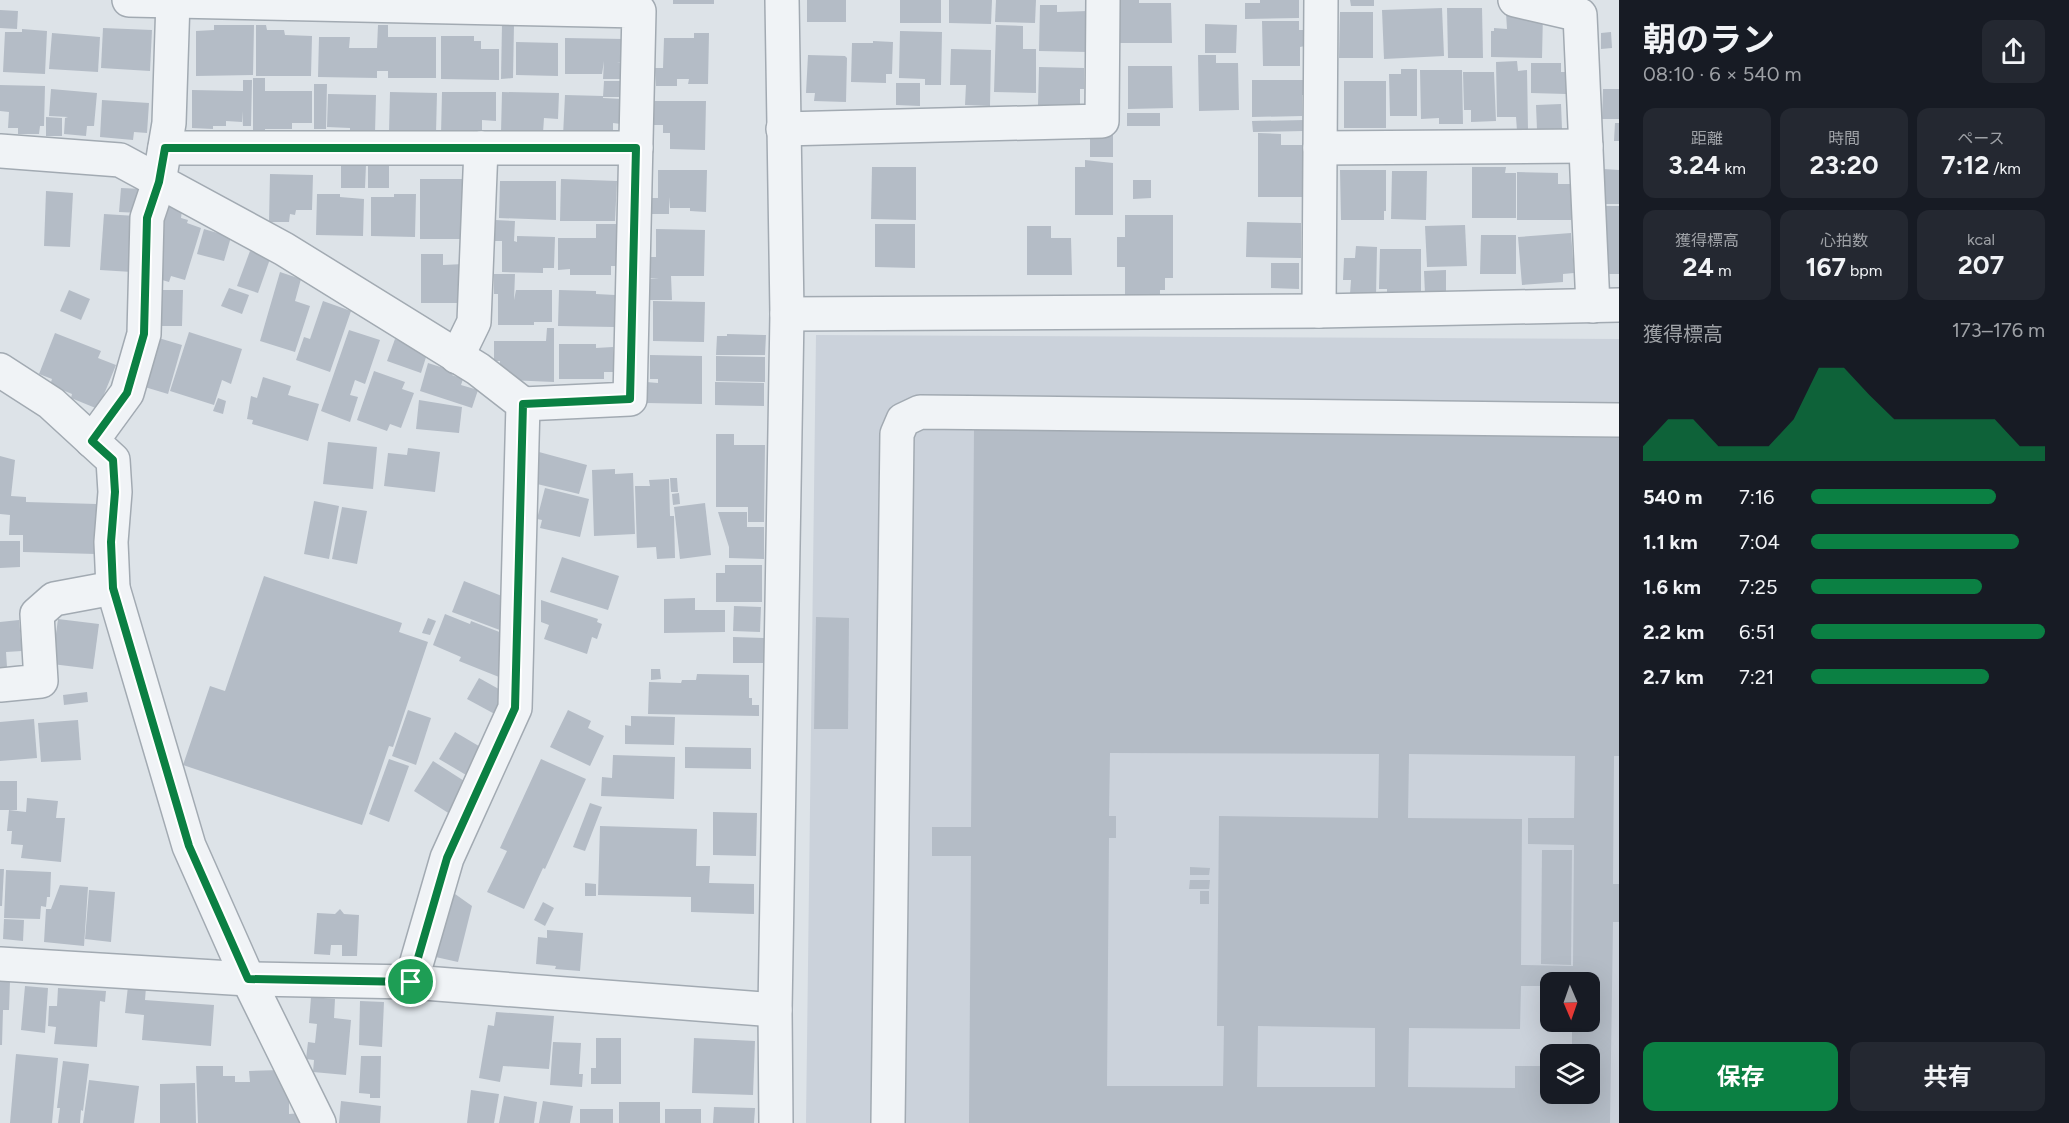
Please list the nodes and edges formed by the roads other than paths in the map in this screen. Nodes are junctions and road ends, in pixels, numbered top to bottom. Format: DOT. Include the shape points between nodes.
graph roads {
  1 [pos="129,0"];
  2 [pos="782,0"];
  3 [pos="1103,0"];
  4 [pos="1321,0"];
  5 [pos="1515,0"];
  6 [pos="173,1"];
  7 [pos="783,129"];
  8 [pos="1586,146"];
  9 [pos="165,148"];
  10 [pos="481,148"];
  11 [pos="636,148"];
  12 [pos="1320,148"];
  13 [pos="0,151"];
  14 [pos="159,182"];
  15 [pos="1606,306"];
  16 [pos="1319,311"];
  17 [pos="786,314"];
  18 [pos="457,357"];
  19 [pos="0,370"];
  20 [pos="523,404"];
  21 [pos="1619,420"];
  22 [pos="92,441"];
  23 [pos="113,588"];
  24 [pos="0,685"];
  25 [pos="0,964"];
  26 [pos="248,979"];
  27 [pos="411,982"];
  28 [pos="775,1010"];
  29 [pos="319,1123"];
  30 [pos="776,1123"];
  31 [pos="888,1123"];
  1 -- 6 [label="street"];
  2 -- 7 [label="street"];
  3 -- 7 [label="street" via="1102,120"];
  4 -- 12 [label="street"];
  5 -- 8 [label="street" via="1580,15"];
  6 -- 9 [label="street"];
  6 -- 11 [label="street" via="639,11"];
  7 -- 17 [label="street"];
  8 -- 12 [label="street"];
  8 -- 15 [label="street"];
  9 -- 10 [label="street"];
  9 -- 14 [label="street"];
  10 -- 11 [label="street"];
  10 -- 18 [label="street" via="474,322"];
  11 -- 20 [label="street" via="630,399"];
  12 -- 16 [label="street"];
  13 -- 14 [label="street" via="120,160"];
  14 -- 18 [label="street" via="284,249"];
  14 -- 22 [label="street" via="147,218 144,334 127,393"];
  15 -- 16 [label="street"];
  16 -- 17 [label="street"];
  17 -- 28 [label="street"];
  18 -- 20 [label="street"];
  19 -- 22 [label="street" via="51,403"];
  20 -- 27 [label="street" via="515,708 447,858"];
  21 -- 31 [label="street" via="920,412 903,420 897,434"];
  22 -- 23 [label="street" via="113,460"];
  23 -- 24 [label="street" via="54,599 37,614 41,681"];
  23 -- 26 [label="street" via="189,846"];
  25 -- 26 [label="street"];
  26 -- 27 [label="street"];
  26 -- 29 [label="street"];
  27 -- 28 [label="street"];
  28 -- 30 [label="street"];
}
